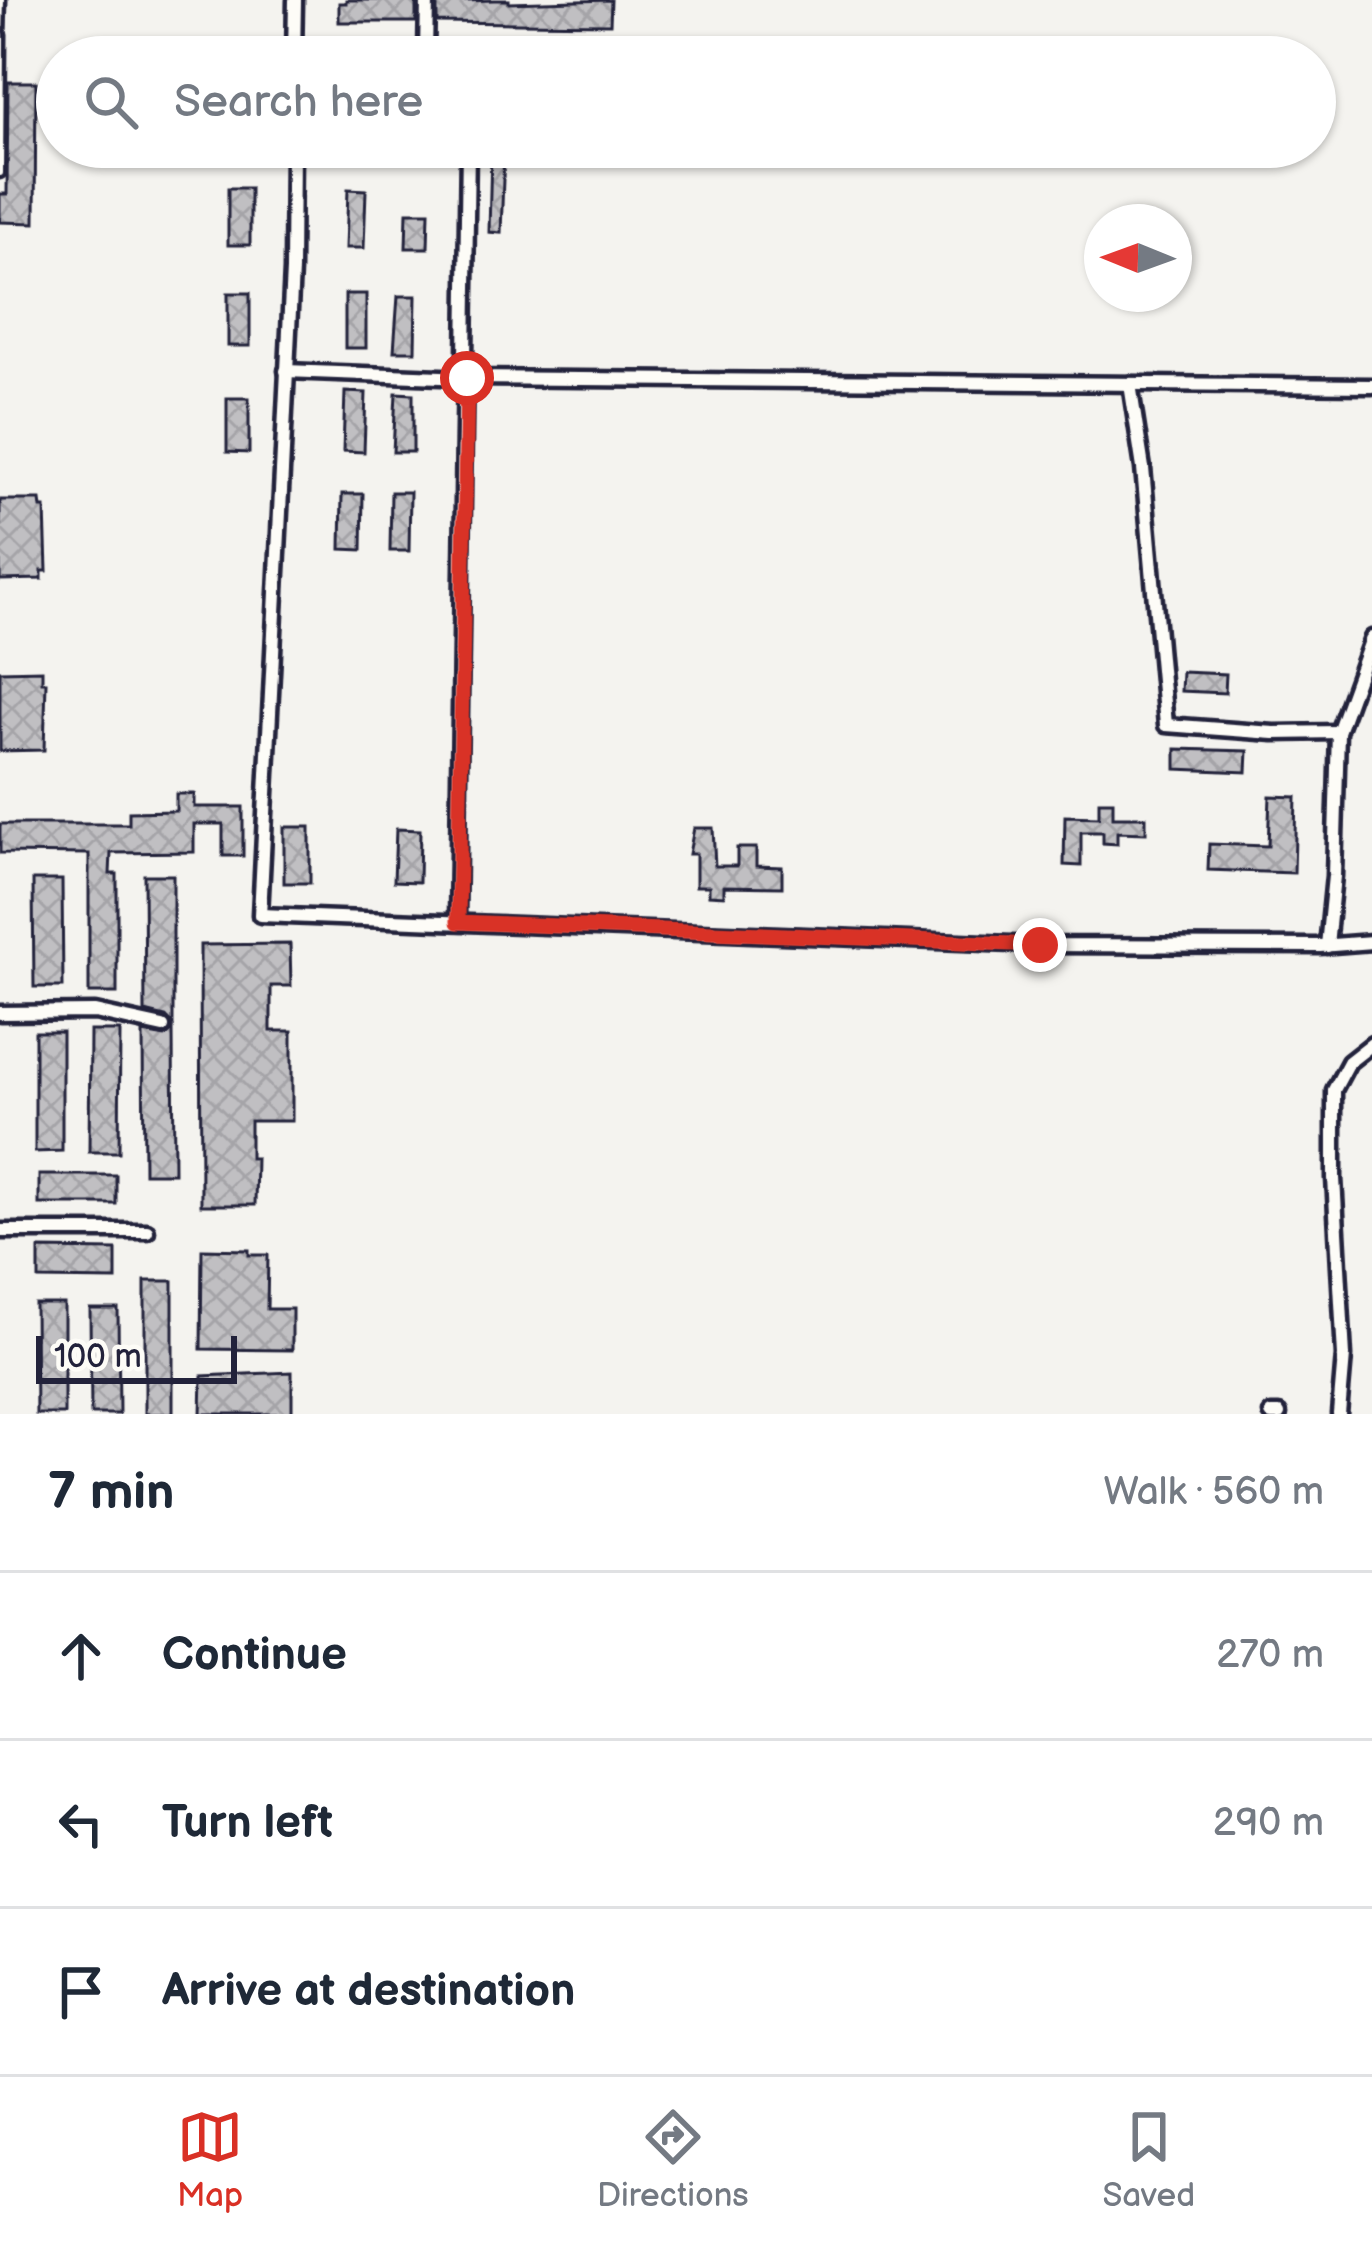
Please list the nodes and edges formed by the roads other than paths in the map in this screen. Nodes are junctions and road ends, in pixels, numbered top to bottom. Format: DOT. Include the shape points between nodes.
graph roads {
  1 [pos="1,0"];
  2 [pos="295,0"];
  3 [pos="427,0"];
  4 [pos="0,35"];
  5 [pos="294,36"];
  6 [pos="427,36"];
  7 [pos="293,168"];
  8 [pos="468,168"];
  9 [pos="0,173"];
  10 [pos="286,370"];
  11 [pos="467,378"];
  12 [pos="1130,384"];
  13 [pos="1372,386"];
  14 [pos="1372,638"];
  15 [pos="1338,732"];
  16 [pos="458,922"];
  17 [pos="1372,942"];
  18 [pos="1327,946"];
  19 [pos="0,1012"];
  20 [pos="163,1027"];
  21 [pos="1372,1044"];
  22 [pos="0,1231"];
  23 [pos="148,1231"];
  24 [pos="1339,1414"];
  1 -- 4 [label="lane"];
  2 -- 5 [label="street"];
  3 -- 6 [label="street"];
  4 -- 9 [label="lane"];
  7 -- 10 [label="street"];
  8 -- 11 [label="street"];
  10 -- 11 [label="street"];
  10 -- 16 [label="street" via="260,915"];
  11 -- 12 [label="street"];
  11 -- 16 [label="street"];
  12 -- 13 [label="street"];
  12 -- 15 [label="street" via="1166,724"];
  14 -- 15 [label="street"];
  15 -- 18 [label="street"];
  16 -- 18 [label="street" via="1040,945"];
  17 -- 18 [label="street"];
  19 -- 20 [label="street" via="94,1012"];
  21 -- 24 [label="street" via="1348,1062 1334,1090"];
  22 -- 23 [label="street"];
}
